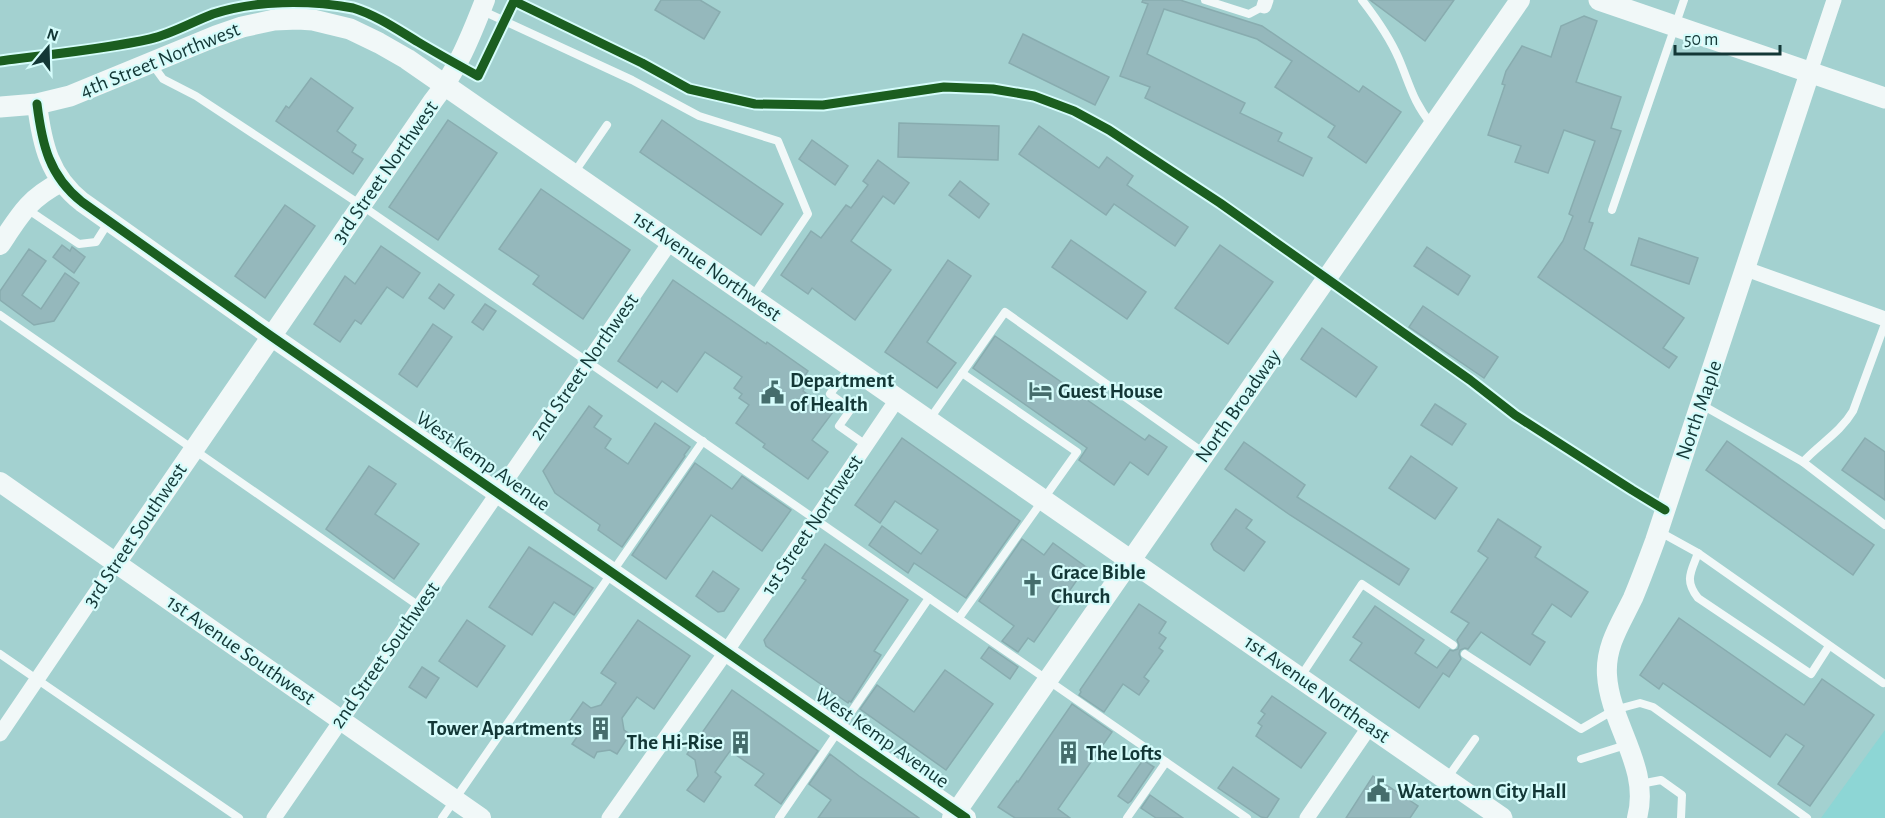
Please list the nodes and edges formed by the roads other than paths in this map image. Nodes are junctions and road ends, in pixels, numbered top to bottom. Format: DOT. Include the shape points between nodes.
graph roads {
  1 [pos="1205,0"];
  2 [pos="1362,0"];
  3 [pos="1520,0"];
  4 [pos="1599,0"];
  5 [pos="1684,0"];
  6 [pos="1834,0"];
  7 [pos="1265,3"];
  8 [pos="483,5"];
  9 [pos="282,10"];
  10 [pos="1675,26"];
  11 [pos="151,63"];
  12 [pos="1810,72"];
  13 [pos="445,86"];
  14 [pos="1885,98"];
  15 [pos="37,104"];
  16 [pos="0,108"];
  17 [pos="607,125"];
  18 [pos="1432,125"];
  19 [pos="573,174"];
  20 [pos="61,182"];
  21 [pos="361,205"];
  22 [pos="25,208"];
  23 [pos="1612,210"];
  24 [pos="108,221"];
  25 [pos="671,241"];
  26 [pos="0,244"];
  27 [pos="1746,269"];
  28 [pos="752,297"];
  29 [pos="0,315"];
  30 [pos="1885,319"];
  31 [pos="1885,324"];
  32 [pos="271,336"];
  33 [pos="588,362"];
  34 [pos="851,366"];
  35 [pos="962,373"];
  36 [pos="898,398"];
  37 [pos="1701,404"];
  38 [pos="929,420"];
  39 [pos="703,441"];
  40 [pos="866,445"];
  41 [pos="193,450"];
  42 [pos="1205,454"];
  43 [pos="1803,462"];
  44 [pos="0,482"];
  45 [pos="497,493"];
  46 [pos="1045,500"];
  47 [pos="816,519"];
  48 [pos="1885,525"];
  49 [pos="1658,531"];
  50 [pos="1698,553"];
  51 [pos="1131,560"];
  52 [pos="116,563"];
  53 [pos="613,573"];
  54 [pos="929,598"];
  55 [pos="419,606"];
  56 [pos="959,618"];
  57 [pos="1453,645"];
  58 [pos="1829,646"];
  59 [pos="726,652"];
  60 [pos="0,654"];
  61 [pos="1465,654"];
  62 [pos="1300,678"];
  63 [pos="36,680"];
  64 [pos="1048,680"];
  65 [pos="1882,683"];
  66 [pos="1614,710"];
  67 [pos="341,719"];
  68 [pos="1370,726"];
  69 [pos="839,730"];
  70 [pos="0,734"];
  71 [pos="1475,739"];
  72 [pos="1628,745"];
  73 [pos="1581,759"];
  74 [pos="1166,762"];
  75 [pos="1447,780"];
  76 [pos="1640,784"];
  77 [pos="455,799"];
  78 [pos="958,816"];
  79 [pos="239,818"];
  80 [pos="274,818"];
  81 [pos="442,818"];
  82 [pos="482,818"];
  83 [pos="609,818"];
  84 [pos="779,818"];
  85 [pos="1127,818"];
  86 [pos="1247,818"];
  87 [pos="1307,818"];
  88 [pos="1502,818"];
  89 [pos="1637,818"];
  90 [pos="1681,818"];
  91 [pos="1807,818"];
  1 -- 7 [label="lane" via="1250,14"];
  2 -- 18 [label="lane" via="1388,37 1413,97"];
  3 -- 18 [label="street, North Broadway"];
  4 -- 10 [label="main road"];
  5 -- 10 [label="lane"];
  6 -- 12 [label="street, North Maple"];
  8 -- 13 [label="street, 3rd Street Northwest"];
  8 -- 28 [label="lane" via="699,116 778,141 808,214"];
  9 -- 11 [label="main road, 4th Street Northwest"];
  9 -- 13 [label="main road, 1st Avenue Northwest" via="298,19 326,22 365,35"];
  10 -- 12 [label="main road"];
  10 -- 23 [label="lane"];
  11 -- 15 [label="main road, 4th Street Northwest" via="70,96"];
  11 -- 21 [label="lane" via="163,79 196,96"];
  12 -- 14 [label="main road"];
  12 -- 27 [label="street, North Maple"];
  13 -- 19 [label="main road, 1st Avenue Northwest"];
  13 -- 21 [label="street, 3rd Street Northwest"];
  15 -- 16 [label="main road"];
  15 -- 20 [label="street, West Kemp Avenue" via="49,162"];
  17 -- 19 [label="lane"];
  18 -- 42 [label="street, North Broadway"];
  19 -- 25 [label="main road, 1st Avenue Northwest"];
  20 -- 22 [label="street" via="41,192"];
  20 -- 24 [label="street, West Kemp Avenue"];
  21 -- 32 [label="street, 3rd Street Northwest"];
  21 -- 33 [label="lane"];
  22 -- 24 [label="lane" via="79,244 96,242"];
  22 -- 26 [label="street"];
  24 -- 32 [label="street, West Kemp Avenue"];
  25 -- 28 [label="main road, 1st Avenue Northwest"];
  25 -- 33 [label="street, 2nd Street Northwest"];
  27 -- 30 [label="street"];
  27 -- 37 [label="street, North Maple"];
  28 -- 34 [label="main road, 1st Avenue Northwest"];
  29 -- 41 [label="lane"];
  31 -- 43 [label="lane" via="1846,423"];
  32 -- 41 [label="street, 3rd Street Southwest"];
  32 -- 45 [label="street, West Kemp Avenue"];
  33 -- 39 [label="lane"];
  33 -- 45 [label="street, 2nd Street Northwest"];
  34 -- 36 [label="main road, 1st Avenue Northwest"];
  34 -- 40 [label="lane" via="830,394 851,409 839,426"];
  35 -- 38 [label="lane"];
  35 -- 42 [label="lane" via="1005,312"];
  35 -- 46 [label="lane" via="1077,452"];
  36 -- 38 [label="main road, 1st Avenue Northwest"];
  36 -- 40 [label="street, 1st Street Northwest"];
  37 -- 43 [label="lane"];
  37 -- 49 [label="street, North Maple"];
  38 -- 46 [label="main road, 1st Avenue Northwest"];
  39 -- 47 [label="lane"];
  39 -- 53 [label="lane"];
  40 -- 47 [label="street, 1st Street Northwest"];
  41 -- 52 [label="street, 3rd Street Southwest"];
  41 -- 55 [label="lane"];
  42 -- 51 [label="street, North Broadway"];
  43 -- 48 [label="lane"];
  44 -- 52 [label="street, 1st Avenue Southwest"];
  45 -- 53 [label="street, West Kemp Avenue"];
  45 -- 55 [label="street, 2nd Street Southwest"];
  46 -- 51 [label="main road, 1st Avenue Northwest"];
  46 -- 56 [label="lane"];
  47 -- 54 [label="lane"];
  47 -- 59 [label="street, 1st Street Northwest"];
  49 -- 50 [label="lane"];
  49 -- 66 [label="street, North Maple" via="1606,659"];
  50 -- 58 [label="lane"];
  50 -- 58 [label="lane" via="1689,578 1690,588 1698,598 1811,674"];
  51 -- 62 [label="main road, 1st Avenue Northeast"];
  51 -- 64 [label="street, North Broadway"];
  52 -- 63 [label="street, 3rd Street Southwest"];
  52 -- 67 [label="street, 1st Avenue Southwest"];
  53 -- 59 [label="street, West Kemp Avenue"];
  53 -- 77 [label="lane"];
  54 -- 56 [label="lane"];
  54 -- 69 [label="lane"];
  55 -- 67 [label="street, 2nd Street Southwest"];
  56 -- 64 [label="lane"];
  57 -- 62 [label="lane" via="1362,584"];
  58 -- 65 [label="lane"];
  59 -- 69 [label="street, West Kemp Avenue"];
  59 -- 83 [label="street, 1st Street Northwest"];
  60 -- 63 [label="lane"];
  61 -- 66 [label="lane" via="1581,729"];
  62 -- 68 [label="main road, 1st Avenue Northeast"];
  63 -- 70 [label="street, 3rd Street Southwest"];
  63 -- 79 [label="lane"];
  64 -- 74 [label="lane"];
  64 -- 78 [label="street, North Broadway"];
  66 -- 72 [label="street, North Maple"];
  66 -- 91 [label="lane" via="1640,703 1653,707"];
  67 -- 77 [label="street, 1st Avenue Southwest"];
  67 -- 80 [label="street, 2nd Street Southwest"];
  68 -- 75 [label="main road, 1st Avenue Northeast"];
  68 -- 87 [label="street"];
  69 -- 78 [label="street, West Kemp Avenue"];
  69 -- 84 [label="lane"];
  71 -- 75 [label="lane"];
  72 -- 73 [label="lane"];
  72 -- 76 [label="street, North Maple"];
  74 -- 85 [label="lane"];
  74 -- 86 [label="lane"];
  75 -- 88 [label="main road, 1st Avenue Northeast"];
  76 -- 89 [label="street, North Maple"];
  76 -- 90 [label="lane" via="1660,780 1682,795"];
  77 -- 81 [label="lane"];
  77 -- 82 [label="street, 1st Avenue Southwest"];
}
